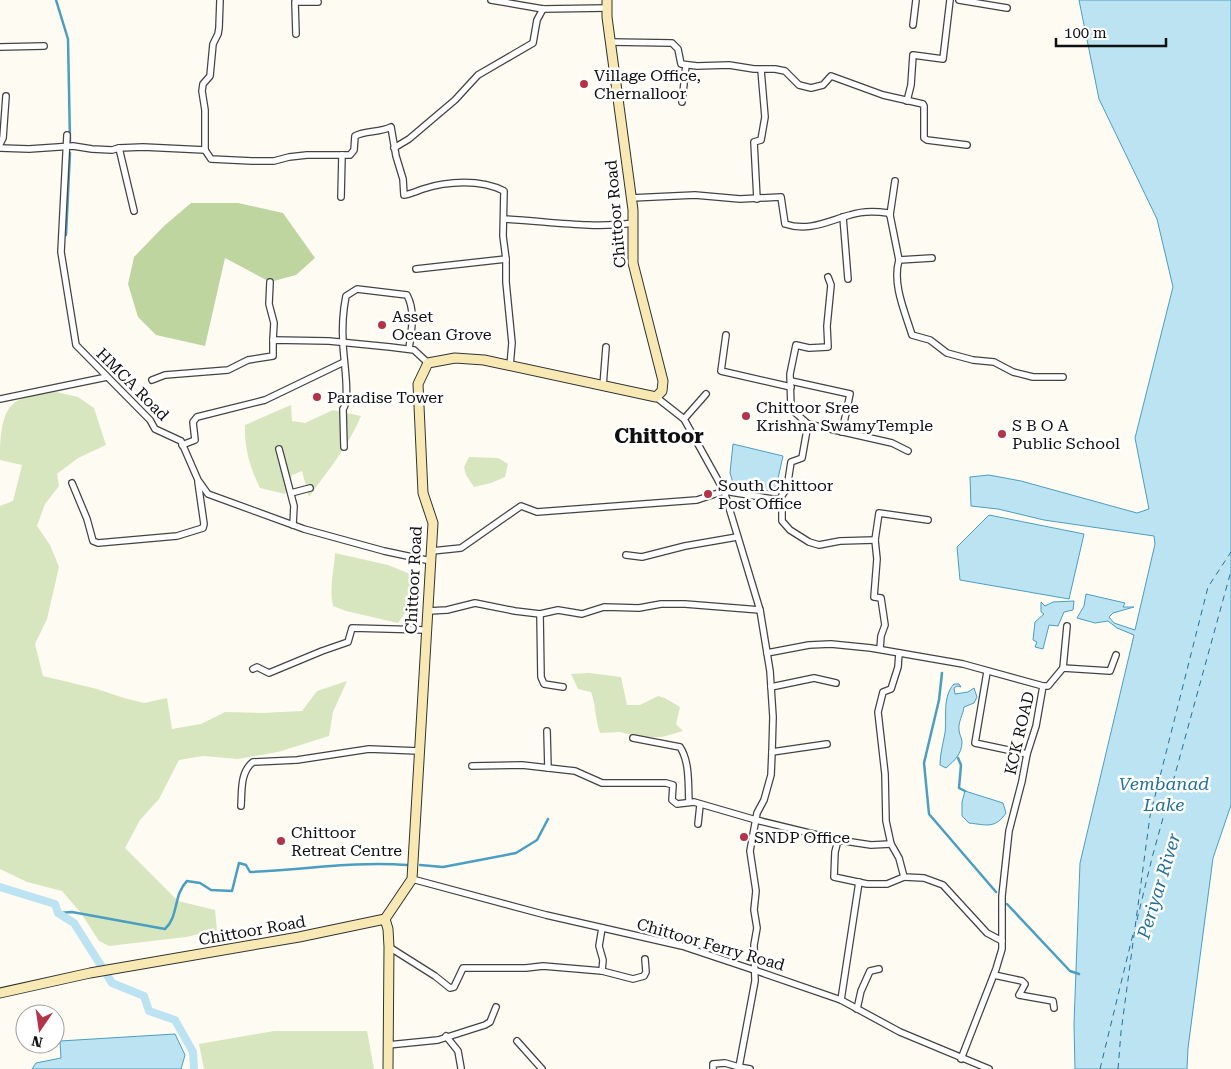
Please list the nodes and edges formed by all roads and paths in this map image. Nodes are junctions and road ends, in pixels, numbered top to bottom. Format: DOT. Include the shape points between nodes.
graph roads {
  1 [pos="220,0"];
  2 [pos="310,0"];
  3 [pos="491,0"];
  4 [pos="916,0"];
  5 [pos="950,0"];
  6 [pos="959,0"];
  7 [pos="607,4"];
  8 [pos="1007,8"];
  9 [pos="542,9"];
  10 [pos="913,25"];
  11 [pos="296,34"];
  12 [pos="610,42"];
  13 [pos="44,46"];
  14 [pos="0,47"];
  15 [pos="686,65"];
  16 [pos="761,70"];
  17 [pos="6,96"];
  18 [pos="907,101"];
  19 [pos="682,102"];
  20 [pos="67,135"];
  21 [pos="967,145"];
  22 [pos="0,146"];
  23 [pos="66,146"];
  24 [pos="119,148"];
  25 [pos="394,148"];
  26 [pos="204,150"];
  27 [pos="342,155"];
  28 [pos="895,181"];
  29 [pos="341,197"];
  30 [pos="631,198"];
  31 [pos="758,198"];
  32 [pos="134,211"];
  33 [pos="890,215"];
  34 [pos="844,217"];
  35 [pos="504,219"];
  36 [pos="633,223"];
  37 [pos="932,258"];
  38 [pos="506,259"];
  39 [pos="899,260"];
  40 [pos="416,269"];
  41 [pos="828,277"];
  42 [pos="848,279"];
  43 [pos="270,282"];
  44 [pos="726,335"];
  45 [pos="273,340"];
  46 [pos="343,342"];
  47 [pos="606,347"];
  48 [pos="409,350"];
  49 [pos="344,362"];
  50 [pos="428,363"];
  51 [pos="510,366"];
  52 [pos="107,377"];
  53 [pos="1063,377"];
  54 [pos="152,380"];
  55 [pos="791,384"];
  56 [pos="603,386"];
  57 [pos="706,394"];
  58 [pos="656,397"];
  59 [pos="0,399"];
  60 [pos="684,419"];
  61 [pos="808,424"];
  62 [pos="842,432"];
  63 [pos="182,445"];
  64 [pos="344,447"];
  65 [pos="279,449"];
  66 [pos="908,450"];
  67 [pos="198,480"];
  68 [pos="72,483"];
  69 [pos="310,488"];
  70 [pos="724,491"];
  71 [pos="291,493"];
  72 [pos="779,500"];
  73 [pos="928,520"];
  74 [pos="293,525"];
  75 [pos="738,537"];
  76 [pos="875,540"];
  77 [pos="432,551"];
  78 [pos="626,555"];
  79 [pos="431,561"];
  80 [pos="760,610"];
  81 [pos="428,611"];
  82 [pos="540,614"];
  83 [pos="1067,626"];
  84 [pos="426,630"];
  85 [pos="880,649"];
  86 [pos="766,653"];
  87 [pos="899,653"];
  88 [pos="1116,655"];
  89 [pos="1063,668"];
  90 [pos="253,669"];
  91 [pos="987,672"];
  92 [pos="836,683"];
  93 [pos="1043,686"];
  94 [pos="563,687"];
  95 [pos="771,687"];
  96 [pos="547,731"];
  97 [pos="633,738"];
  98 [pos="827,744"];
  99 [pos="419,750"];
  100 [pos="772,752"];
  101 [pos="1027,754"];
  102 [pos="472,766"];
  103 [pos="548,768"];
  104 [pos="689,802"];
  105 [pos="700,805"];
  106 [pos="241,806"];
  107 [pos="756,820"];
  108 [pos="698,824"];
  109 [pos="838,840"];
  110 [pos="891,844"];
  111 [pos="904,877"];
  112 [pos="412,879"];
  113 [pos="859,882"];
  114 [pos="385,919"];
  115 [pos="602,928"];
  116 [pos="1002,940"];
  117 [pos="389,947"];
  118 [pos="645,959"];
  119 [pos="880,969"];
  120 [pos="754,970"];
  121 [pos="602,971"];
  122 [pos="994,975"];
  123 [pos="0,993"];
  124 [pos="841,1000"];
  125 [pos="496,1007"];
  126 [pos="1054,1008"];
  127 [pos="857,1009"];
  128 [pos="446,1036"];
  129 [pos="517,1041"];
  130 [pos="388,1045"];
  131 [pos="961,1059"];
  132 [pos="739,1067"];
  133 [pos="461,1068"];
  134 [pos="388,1069"];
  135 [pos="542,1069"];
  136 [pos="713,1069"];
  137 [pos="750,1069"];
  138 [pos="989,1069"];
  1 -- 26 [label="street" via="219,28 213,44 210,76 202,91"];
  2 -- 11 [label="street" via="318,2 295,2"];
  3 -- 9 [label="street"];
  4 -- 10 [label="street"];
  5 -- 18 [label="street" via="943,58 913,55"];
  6 -- 8 [label="street"];
  7 -- 9 [label="street"];
  7 -- 12 [label="main road, Chittoor Road"];
  9 -- 25 [label="street" via="533,43 478,75 455,100"];
  12 -- 15 [label="street" via="672,43 678,49 681,64"];
  12 -- 30 [label="main road, Chittoor Road"];
  13 -- 14 [label="street"];
  15 -- 16 [label="street" via="729,65"];
  15 -- 19 [label="street"];
  16 -- 18 [label="street" via="785,71 799,85 811,88 823,85 831,76"];
  16 -- 31 [label="street" via="765,117 761,140 754,142"];
  17 -- 22 [label="street" via="4,138"];
  18 -- 21 [label="street" via="920,102 924,106 924,136 927,140"];
  20 -- 23 [label="street, HMCA Road"];
  22 -- 23 [label="street" via="29,149"];
  23 -- 24 [label="street"];
  23 -- 52 [label="street, HMCA Road" via="61,252 76,345"];
  24 -- 26 [label="street"];
  24 -- 32 [label="street"];
  25 -- 27 [label="street" via="391,127 355,136 354,150 350,155"];
  25 -- 35 [label="street" via="404,196 451,183 492,186 504,191"];
  26 -- 27 [label="street" via="211,159 229,161"];
  27 -- 29 [label="street"];
  28 -- 33 [label="street"];
  30 -- 31 [label="street" via="705,195"];
  30 -- 36 [label="main road, Chittoor Road"];
  31 -- 34 [label="street" via="781,197 788,225 818,226"];
  33 -- 34 [label="street" via="870,212"];
  33 -- 39 [label="street"];
  34 -- 42 [label="street"];
  35 -- 36 [label="street" via="593,225"];
  35 -- 38 [label="street"];
  36 -- 58 [label="main road, Chittoor Road" via="633,263 663,381 662,391"];
  37 -- 39 [label="street"];
  38 -- 40 [label="street"];
  38 -- 51 [label="street" via="512,344"];
  39 -- 53 [label="street" via="896,270 898,287 912,335 930,340 947,354 994,362 1013,372 1033,376"];
  41 -- 55 [label="street" via="831,285 828,347 796,345"];
  43 -- 45 [label="street"];
  44 -- 55 [label="street" via="721,371"];
  45 -- 46 [label="street"];
  45 -- 54 [label="street" via="273,356 248,360 228,370"];
  46 -- 48 [label="street"];
  46 -- 48 [label="street" via="346,296 357,289 407,295 412,312"];
  46 -- 49 [label="street"];
  47 -- 56 [label="street"];
  48 -- 50 [label="street" via="414,350"];
  49 -- 63 [label="street" via="265,400 198,417 193,422 195,440"];
  49 -- 64 [label="street" via="347,396 343,409"];
  50 -- 51 [label="main road" via="455,358"];
  50 -- 77 [label="main road, Chittoor Road" via="418,384 424,493 433,524"];
  51 -- 56 [label="main road"];
  52 -- 59 [label="street"];
  52 -- 63 [label="street, HMCA Road" via="155,429 181,441"];
  55 -- 61 [label="street" via="791,410"];
  55 -- 62 [label="street" via="850,394"];
  56 -- 58 [label="main road"];
  57 -- 60 [label="street"];
  58 -- 60 [label="street"];
  60 -- 70 [label="street"];
  61 -- 62 [label="street"];
  61 -- 72 [label="street" via="802,458 791,462 787,488"];
  62 -- 66 [label="street" via="892,443"];
  63 -- 67 [label="street"];
  65 -- 71 [label="street"];
  67 -- 68 [label="street" via="203,528 177,536 98,543 93,541"];
  67 -- 74 [label="street" via="208,494"];
  69 -- 71 [label="street"];
  70 -- 72 [label="street"];
  70 -- 75 [label="street"];
  70 -- 77 [label="street" via="697,500 537,512 521,506 461,548"];
  71 -- 74 [label="street"];
  72 -- 76 [label="street" via="782,521 808,542 819,545"];
  73 -- 76 [label="street" via="879,513"];
  74 -- 79 [label="street"];
  75 -- 78 [label="street" via="642,557"];
  75 -- 80 [label="street"];
  76 -- 85 [label="street" via="874,597 881,598 885,625"];
  77 -- 79 [label="main road, Chittoor Road"];
  79 -- 81 [label="main road, Chittoor Road"];
  80 -- 82 [label="street" via="661,604 639,608 604,607 582,614 558,610"];
  80 -- 86 [label="street"];
  81 -- 82 [label="street" via="475,603"];
  81 -- 84 [label="main road, Chittoor Road"];
  82 -- 94 [label="street" via="541,677 544,684"];
  83 -- 89 [label="street"];
  84 -- 90 [label="street" via="352,628 348,642 269,673 257,667"];
  84 -- 99 [label="main road, Chittoor Road"];
  85 -- 86 [label="street, KCK ROAD" via="830,644"];
  85 -- 87 [label="street, KCK ROAD"];
  86 -- 95 [label="street"];
  87 -- 91 [label="street, KCK ROAD" via="963,664"];
  87 -- 110 [label="street" via="891,689 883,692 878,712 884,756 886,821"];
  88 -- 89 [label="street" via="1110,671"];
  89 -- 93 [label="street" via="1048,686"];
  91 -- 93 [label="street, KCK ROAD"];
  91 -- 101 [label="street" via="975,743"];
  92 -- 95 [label="street" via="814,678"];
  93 -- 101 [label="street, KCK ROAD"];
  95 -- 100 [label="street"];
  96 -- 103 [label="street"];
  97 -- 104 [label="street" via="680,747 684,752"];
  98 -- 100 [label="street"];
  99 -- 106 [label="street" via="369,749 298,760 253,762 244,773"];
  99 -- 112 [label="main road, Chittoor Road"];
  100 -- 107 [label="street" via="770,775"];
  101 -- 116 [label="street, KCK ROAD" via="1009,831 1002,899"];
  102 -- 103 [label="street"];
  103 -- 104 [label="street" via="575,771 602,783 666,783 673,785 672,800 677,804"];
  104 -- 105 [label="street"];
  105 -- 107 [label="street"];
  105 -- 108 [label="street"];
  107 -- 109 [label="street"];
  107 -- 120 [label="street" via="750,851 756,891"];
  109 -- 110 [label="street" via="871,845"];
  109 -- 113 [label="street" via="834,852 834,877"];
  110 -- 111 [label="street"];
  111 -- 113 [label="street" via="887,884"];
  111 -- 116 [label="street" via="924,878 943,885 987,933"];
  112 -- 114 [label="main road"];
  112 -- 115 [label="street, Chittoor Ferry Road"];
  113 -- 124 [label="street"];
  114 -- 117 [label="main road"];
  114 -- 123 [label="main road, Chittoor Road" via="90,973"];
  115 -- 120 [label="street, Chittoor Ferry Road" via="682,946"];
  115 -- 121 [label="street" via="599,946"];
  116 -- 122 [label="street, KCK ROAD"];
  117 -- 121 [label="street" via="450,988 454,988 463,968 543,966"];
  117 -- 130 [label="main road"];
  118 -- 121 [label="street" via="644,976 634,979"];
  119 -- 127 [label="street" via="870,971"];
  120 -- 124 [label="street, Chittoor Ferry Road"];
  120 -- 132 [label="street" via="755,981"];
  122 -- 126 [label="street" via="1022,981 1025,984 1019,995 1053,1001"];
  122 -- 131 [label="street, KCK ROAD"];
  124 -- 127 [label="street, Chittoor Ferry Road"];
  125 -- 128 [label="street" via="485,1026"];
  127 -- 131 [label="street, Chittoor Ferry Road"];
  128 -- 130 [label="street"];
  128 -- 133 [label="street" via="458,1051"];
  129 -- 135 [label="street"];
  130 -- 134 [label="main road"];
  131 -- 138 [label="street, Chittoor Ferry Road"];
  132 -- 136 [label="street" via="712,1064"];
  132 -- 137 [label="street"];
}
